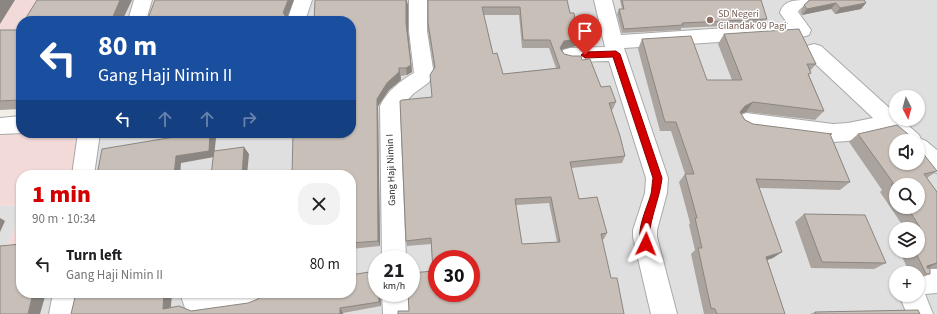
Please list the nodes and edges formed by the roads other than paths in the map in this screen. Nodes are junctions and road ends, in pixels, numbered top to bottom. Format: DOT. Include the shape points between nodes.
graph roads {
  1 [pos="144,0"];
  2 [pos="303,0"];
  3 [pos="418,0"];
  4 [pos="603,0"];
  5 [pos="800,0"];
  6 [pos="138,16"];
  7 [pos="298,16"];
  8 [pos="615,48"];
  9 [pos="814,51"];
  10 [pos="570,56"];
  11 [pos="746,122"];
  12 [pos="889,122"];
  13 [pos="889,123"];
  14 [pos="894,126"];
  15 [pos="903,134"];
  16 [pos="88,138"];
  17 [pos="925,153"];
  18 [pos="937,164"];
  19 [pos="84,170"];
  20 [pos="394,250"];
  21 [pos="937,281"];
  22 [pos="925,285"];
  23 [pos="65,298"];
  24 [pos="194,298"];
  25 [pos="218,298"];
  26 [pos="395,302"];
  27 [pos="62,314"];
  28 [pos="396,314"];
  29 [pos="664,314"];
  1 -- 6 [label="street"];
  2 -- 7 [label="street"];
  3 -- 20 [label="street, Gang Haji Nimin I" via="418,31 424,75 406,88 390,106"];
  4 -- 8 [label="street"];
  5 -- 8 [label="street" via="790,7 789,13 802,30"];
  8 -- 10 [label="street"];
  8 -- 29 [label="street" via="657,178 645,236"];
  9 -- 12 [label="street"];
  11 -- 13 [label="street" via="833,133"];
  14 -- 15 [label="street"];
  16 -- 19 [label="street"];
  17 -- 18 [label="street"];
  21 -- 22 [label="street" via="928,281"];
  23 -- 27 [label="street"];
  24 -- 25 [label="street" via="197,301"];
  26 -- 28 [label="street"];
}
